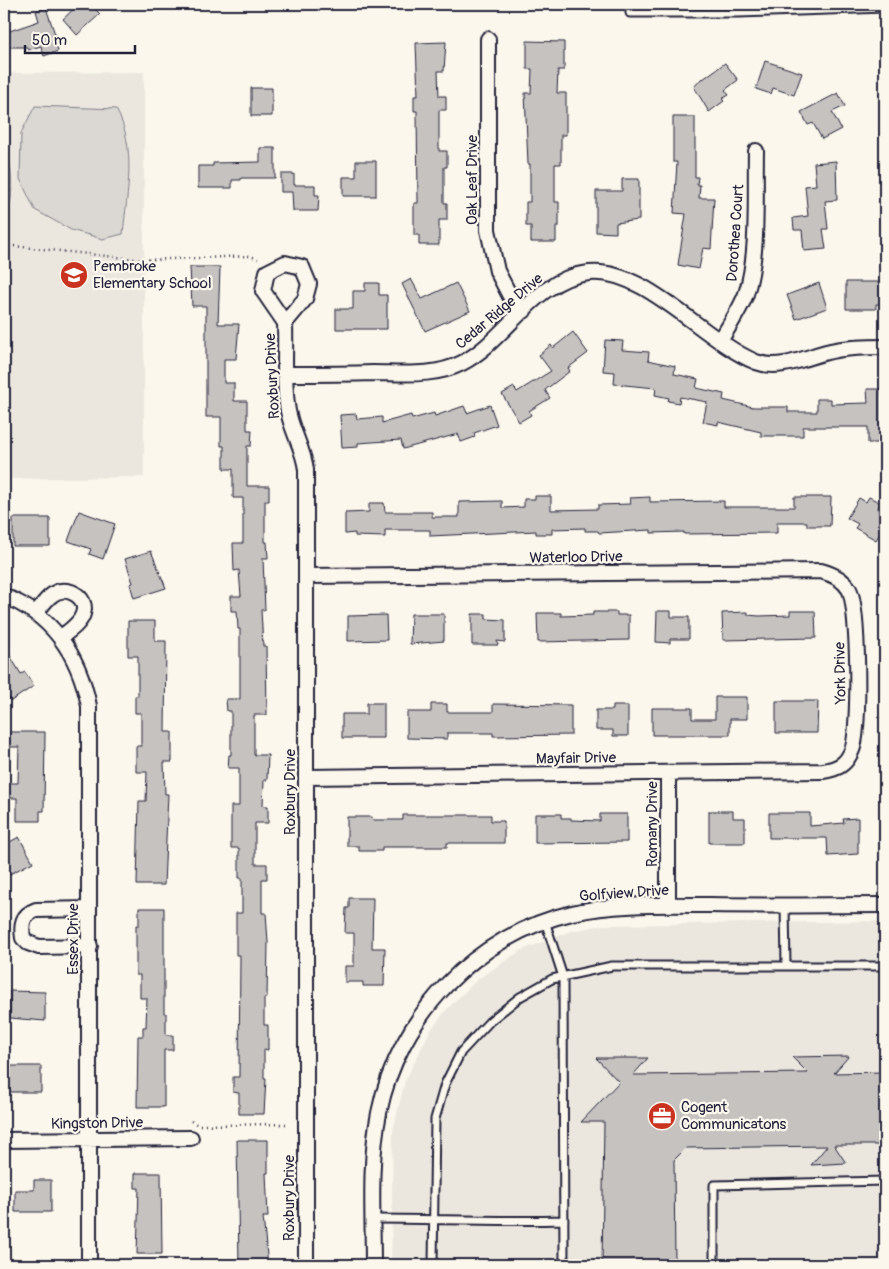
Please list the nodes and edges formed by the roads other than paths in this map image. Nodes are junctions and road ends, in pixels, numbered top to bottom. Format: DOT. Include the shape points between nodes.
graph roads {
  1 [pos="630,4"];
  2 [pos="672,4"];
  3 [pos="885,8"];
  4 [pos="672,13"];
  5 [pos="488,39"];
  6 [pos="756,151"];
  7 [pos="524,311"];
  8 [pos="285,323"];
  9 [pos="720,341"];
  10 [pos="885,347"];
  11 [pos="286,374"];
  12 [pos="306,576"];
  13 [pos="844,582"];
  14 [pos="4,596"];
  15 [pos="36,613"];
  16 [pos="61,637"];
  17 [pos="845,763"];
  18 [pos="668,773"];
  19 [pos="306,777"];
  20 [pos="668,905"];
  21 [pos="885,905"];
  22 [pos="785,906"];
  23 [pos="89,909"];
  24 [pos="544,920"];
  25 [pos="90,946"];
  26 [pos="786,966"];
  27 [pos="885,966"];
  28 [pos="563,977"];
  29 [pos="191,1138"];
  30 [pos="4,1140"];
  31 [pos="90,1140"];
  32 [pos="885,1181"];
  33 [pos="373,1219"];
  34 [pos="433,1219"];
  35 [pos="564,1220"];
  36 [pos="89,1265"];
  37 [pos="306,1265"];
  38 [pos="373,1265"];
  39 [pos="433,1265"];
  40 [pos="564,1265"];
  41 [pos="714,1265"];
  1 -- 4 [label="lane" via="630,13"];
  2 -- 4 [label="lane"];
  3 -- 4 [label="lane"];
  5 -- 7 [label="street, Oak Leaf Drive" via="488,230 497,271 512,300"];
  6 -- 9 [label="street, Dorothea Court" via="754,229 748,284 741,304"];
  7 -- 9 [label="street, Cedar Ridge Drive" via="560,282 580,274 602,272 618,275 642,287"];
  7 -- 11 [label="street, Cedar Ridge Drive" via="479,352 442,370"];
  8 -- 11 [label="street, Roxbury Drive"];
  9 -- 10 [label="street, Cedar Ridge Drive" via="756,362 778,365 837,350"];
  11 -- 12 [label="street, Roxbury Drive" via="290,418 305,459"];
  12 -- 13 [label="street, Waterloo Drive" via="821,571"];
  12 -- 19 [label="street, Roxbury Drive"];
  13 -- 17 [label="street, York Drive" via="854,603 857,729"];
  14 -- 15 [label="street"];
  15 -- 16 [label="street, Essex Drive"];
  15 -- 16 [label="street" via="52,594 68,591 76,594 83,604 83,614"];
  16 -- 23 [label="street, Essex Drive" via="84,682 89,706"];
  17 -- 18 [label="street, Mayfair Drive" via="822,771"];
  18 -- 19 [label="street, Mayfair Drive"];
  18 -- 20 [label="street, Romany Drive"];
  19 -- 37 [label="street, Roxbury Drive"];
  20 -- 22 [label="street, Golfview Drive"];
  20 -- 24 [label="street, Golfview Drive" via="602,908"];
  21 -- 22 [label="street, Golfview Drive"];
  22 -- 26 [label="lane"];
  23 -- 25 [label="street, Essex Drive"];
  23 -- 25 [label="street" via="36,910 22,921 22,929 23,938 34,946"];
  24 -- 28 [label="lane"];
  24 -- 33 [label="street, Golfview Drive" via="511,936 469,964 434,998 410,1032 390,1073 379,1112 374,1154"];
  25 -- 31 [label="street, Essex Drive"];
  26 -- 27 [label="lane"];
  26 -- 28 [label="lane" via="612,966"];
  28 -- 34 [label="lane" via="552,979 490,1020 461,1052 435,1119"];
  28 -- 35 [label="lane"];
  29 -- 31 [label="street, Kingston Drive"];
  30 -- 31 [label="street, Kingston Drive"];
  31 -- 36 [label="street, Essex Drive"];
  32 -- 41 [label="lane" via="714,1185"];
  33 -- 34 [label="lane"];
  33 -- 38 [label="street, Golfview Drive"];
  34 -- 35 [label="lane" via="487,1222"];
  34 -- 39 [label="lane"];
  35 -- 40 [label="lane"];
}
